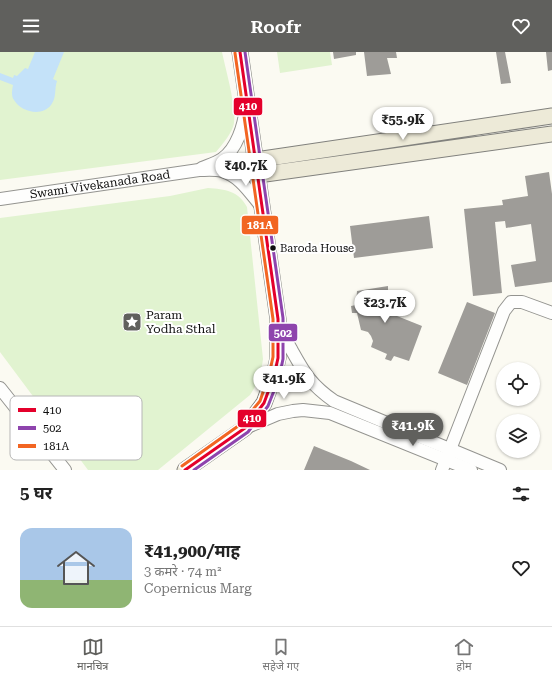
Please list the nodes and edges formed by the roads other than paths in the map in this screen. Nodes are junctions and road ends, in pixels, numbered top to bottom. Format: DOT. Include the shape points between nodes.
graph roads {
  1 [pos="240,52"];
  2 [pos="247,103"];
  3 [pos="552,116"];
  4 [pos="552,134"];
  5 [pos="256,160"];
  6 [pos="199,170"];
  7 [pos="258,175"];
  8 [pos="0,199"];
  9 [pos="262,207"];
  10 [pos="552,313"];
  11 [pos="278,319"];
  12 [pos="0,388"];
  13 [pos="10,401"];
  14 [pos="332,407"];
  15 [pos="245,428"];
  16 [pos="57,460"];
  17 [pos="446,460"];
  18 [pos="65,470"];
  19 [pos="185,470"];
  20 [pos="470,470"];
  21 [pos="500,470"];
  1 -- 2 [label="main road"];
  2 -- 5 [label="main road"];
  2 -- 6 [label="street" via="233,148 223,159"];
  3 -- 5 [label="main road"];
  4 -- 7 [label="main road"];
  5 -- 7 [label="main road"];
  6 -- 8 [label="street, Swami Vivekanada Road"];
  6 -- 9 [label="street" via="220,171 232,175"];
  7 -- 9 [label="main road"];
  9 -- 11 [label="main road"];
  10 -- 17 [label="street" via="522,302 511,302 504,311"];
  11 -- 14 [label="street" via="280,330 302,370"];
  11 -- 15 [label="main road" via="278,358 274,376 264,403"];
  12 -- 13 [label="street"];
  14 -- 15 [label="street" via="278,414"];
  14 -- 17 [label="street"];
  15 -- 19 [label="main road"];
  16 -- 18 [label="street"];
  17 -- 20 [label="street"];
  17 -- 21 [label="street"];
}
